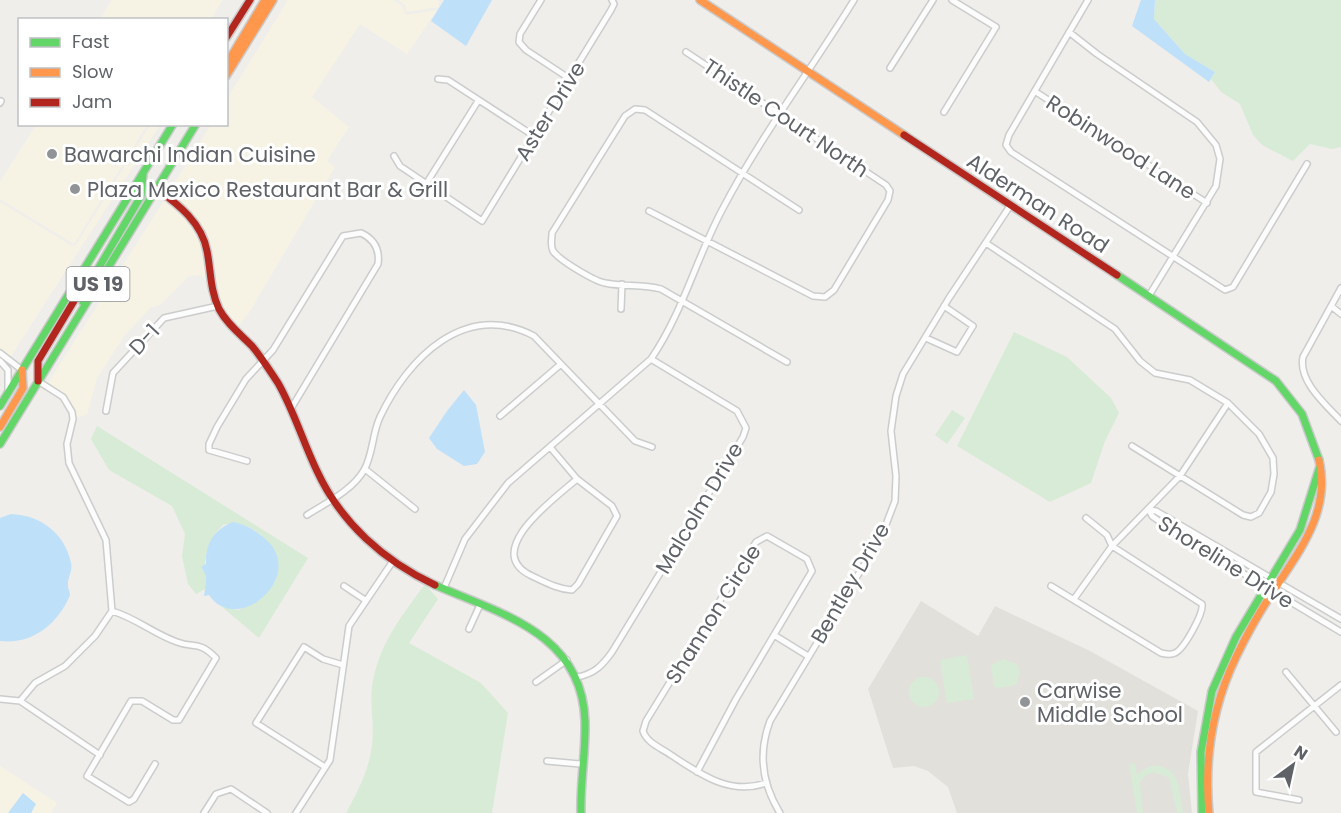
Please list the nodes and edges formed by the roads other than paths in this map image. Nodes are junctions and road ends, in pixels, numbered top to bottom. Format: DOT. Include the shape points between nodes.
graph roads {
  1 [pos="250,0"];
  2 [pos="265,0"];
  3 [pos="273,0"];
  4 [pos="541,0"];
  5 [pos="612,0"];
  6 [pos="700,0"];
  7 [pos="854,0"];
  8 [pos="933,0"];
  9 [pos="952,0"];
  10 [pos="1088,0"];
  11 [pos="1069,32"];
  12 [pos="228,35"];
  13 [pos="686,52"];
  14 [pos="228,62"];
  15 [pos="890,68"];
  16 [pos="809,72"];
  17 [pos="228,73"];
  18 [pos="438,79"];
  19 [pos="570,79"];
  20 [pos="1036,92"];
  21 [pos="478,101"];
  22 [pos="944,112"];
  23 [pos="781,115"];
  24 [pos="172,126"];
  25 [pos="195,126"];
  26 [pos="534,136"];
  27 [pos="394,156"];
  28 [pos="1307,164"];
  29 [pos="743,172"];
  30 [pos="142,174"];
  31 [pos="426,184"];
  32 [pos="157,189"];
  33 [pos="1207,203"];
  34 [pos="1010,206"];
  35 [pos="799,210"];
  36 [pos="649,211"];
  37 [pos="707,239"];
  38 [pos="101,242"];
  39 [pos="986,243"];
  40 [pos="1173,258"];
  41 [pos="622,284"];
  42 [pos="1341,288"];
  43 [pos="1150,294"];
  44 [pos="683,303"];
  45 [pos="218,306"];
  46 [pos="944,306"];
  47 [pos="1331,306"];
  48 [pos="621,309"];
  49 [pos="1341,314"];
  50 [pos="77,318"];
  51 [pos="926,338"];
  52 [pos="0,352"];
  53 [pos="651,358"];
  54 [pos="262,360"];
  55 [pos="0,361"];
  56 [pos="787,362"];
  57 [pos="561,364"];
  58 [pos="22,370"];
  59 [pos="38,381"];
  60 [pos="5,398"];
  61 [pos="1228,403"];
  62 [pos="600,404"];
  63 [pos="0,406"];
  64 [pos="292,407"];
  65 [pos="106,411"];
  66 [pos="500,416"];
  67 [pos="1341,421"];
  68 [pos="0,427"];
  69 [pos="0,444"];
  70 [pos="1132,446"];
  71 [pos="550,447"];
  72 [pos="652,447"];
  73 [pos="247,461"];
  74 [pos="1320,466"];
  75 [pos="365,469"];
  76 [pos="1180,476"];
  77 [pos="577,479"];
  78 [pos="332,499"];
  79 [pos="414,509"];
  80 [pos="1149,510"];
  81 [pos="307,515"];
  82 [pos="1086,518"];
  83 [pos="1112,546"];
  84 [pos="393,560"];
  85 [pos="1272,579"];
  86 [pos="1280,583"];
  87 [pos="344,586"];
  88 [pos="1051,586"];
  89 [pos="444,588"];
  90 [pos="1266,588"];
  91 [pos="1273,592"];
  92 [pos="1074,598"];
  93 [pos="366,600"];
  94 [pos="480,605"];
  95 [pos="112,610"];
  96 [pos="1341,619"];
  97 [pos="469,629"];
  98 [pos="1341,632"];
  99 [pos="774,635"];
  100 [pos="808,656"];
  101 [pos="567,660"];
  102 [pos="343,665"];
  103 [pos="1286,672"];
  104 [pos="577,677"];
  105 [pos="536,682"];
  106 [pos="1341,685"];
  107 [pos="0,699"];
  108 [pos="20,701"];
  109 [pos="1314,706"];
  110 [pos="1336,732"];
  111 [pos="100,755"];
  112 [pos="547,761"];
  113 [pos="155,764"];
  114 [pos="580,764"];
  115 [pos="325,767"];
  116 [pos="697,772"];
  117 [pos="766,783"];
  118 [pos="1299,800"];
  119 [pos="204,813"];
  120 [pos="267,813"];
  121 [pos="296,813"];
  122 [pos="581,813"];
  123 [pos="780,813"];
  124 [pos="1202,813"];
  125 [pos="1209,813"];
  1 -- 12 [label="main road"];
  2 -- 14 [label="main road"];
  3 -- 17 [label="main road"];
  4 -- 19 [label="street" via="519,42"];
  5 -- 19 [label="street, Aster Drive" via="611,10"];
  6 -- 16 [label="main road, Alderman Road"];
  7 -- 16 [label="street"];
  8 -- 15 [label="street"];
  9 -- 22 [label="street" via="996,27"];
  10 -- 11 [label="street"];
  11 -- 20 [label="street"];
  11 -- 33 [label="street" via="1208,132 1220,159 1216,186"];
  13 -- 23 [label="street, Thistle Court North"];
  16 -- 23 [label="street"];
  16 -- 34 [label="main road, Alderman Road"];
  18 -- 21 [label="street" via="448,80"];
  19 -- 26 [label="street, Aster Drive"];
  20 -- 33 [label="street, Robinwood Lane"];
  20 -- 40 [label="street" via="1006,145 1011,152"];
  21 -- 26 [label="street"];
  21 -- 31 [label="street"];
  23 -- 29 [label="street"];
  23 -- 37 [label="street, Thistle Court North" via="886,185 890,191 888,200 834,290 825,297 813,296"];
  24 -- 30 [label="main road, US 19"];
  25 -- 32 [label="main road, US 19"];
  26 -- 31 [label="street, Aster Drive" via="482,220"];
  27 -- 31 [label="street" via="400,166"];
  28 -- 40 [label="street" via="1233,287 1221,290"];
  29 -- 35 [label="street"];
  29 -- 37 [label="street"];
  29 -- 41 [label="street" via="645,110 635,109 625,116 552,233 551,246 555,254 588,275 604,283"];
  30 -- 38 [label="main road, US 19"];
  30 -- 50 [label="main road" via="141,196 88,286"];
  32 -- 45 [label="main road" via="189,215 203,237 210,285"];
  32 -- 50 [label="main road, US 19"];
  33 -- 40 [label="street"];
  34 -- 39 [label="street, Bentley Drive"];
  34 -- 43 [label="main road, Alderman Road"];
  36 -- 37 [label="street"];
  37 -- 44 [label="street"];
  38 -- 58 [label="main road, US 19"];
  38 -- 59 [label="main road" via="91,273 38,361"];
  39 -- 46 [label="street, Bentley Drive"];
  39 -- 61 [label="street" via="1115,329 1140,361 1155,373 1190,380"];
  40 -- 43 [label="street"];
  41 -- 44 [label="street" via="661,289"];
  41 -- 48 [label="street"];
  42 -- 47 [label="street"];
  43 -- 74 [label="main road, Alderman Road" via="1283,387 1310,425"];
  44 -- 53 [label="street"];
  44 -- 56 [label="street"];
  45 -- 54 [label="main road" via="228,325"];
  45 -- 65 [label="street, D-1" via="164,318 113,373"];
  46 -- 51 [label="street, Bentley Drive"];
  46 -- 51 [label="street" via="973,326 957,352"];
  47 -- 49 [label="street"];
  47 -- 67 [label="street" via="1300,369"];
  50 -- 59 [label="main road, US 19"];
  51 -- 100 [label="street, Bentley Drive" via="903,375 896,396 891,431 895,501 883,533"];
  52 -- 58 [label="street"];
  53 -- 62 [label="street"];
  53 -- 104 [label="street, Malcolm Drive" via="737,411 746,428 612,652 602,666"];
  54 -- 64 [label="main road"];
  54 -- 64 [label="street" via="273,350 343,236 367,236 377,247 378,264"];
  54 -- 73 [label="street" via="228,408 209,444 209,450 217,454"];
  55 -- 60 [label="street" via="8,370"];
  57 -- 62 [label="street"];
  57 -- 66 [label="street"];
  57 -- 75 [label="street" via="534,336 511,326 488,323 440,340 409,370 380,417"];
  58 -- 60 [label="main road, US 19"];
  58 -- 68 [label="main road" via="23,388"];
  59 -- 69 [label="main road, US 19"];
  59 -- 95 [label="street" via="63,397 72,412 69,463 106,540"];
  60 -- 63 [label="main road, US 19"];
  61 -- 76 [label="street"];
  61 -- 76 [label="street" via="1259,434 1273,458 1271,492 1259,513 1251,517 1237,512"];
  62 -- 71 [label="street"];
  62 -- 72 [label="street" via="634,441"];
  64 -- 78 [label="main road"];
  70 -- 76 [label="street"];
  71 -- 77 [label="street"];
  71 -- 89 [label="street" via="508,483 486,509 465,539"];
  74 -- 85 [label="main road, Alderman Road" via="1301,527"];
  74 -- 86 [label="main road, Alderman Road" via="1324,486 1313,528"];
  75 -- 78 [label="street"];
  75 -- 79 [label="street"];
  76 -- 80 [label="street"];
  77 -- 77 [label="street" via="612,506 617,516 578,584 572,590 561,590 521,571 514,557 516,545 532,519"];
  78 -- 81 [label="street"];
  78 -- 84 [label="main road" via="357,531"];
  80 -- 83 [label="street"];
  80 -- 85 [label="street, Shoreline Drive"];
  80 -- 90 [label="street, Shoreline Drive" via="1162,524"];
  82 -- 83 [label="street" via="1107,534"];
  83 -- 92 [label="street"];
  83 -- 92 [label="street" via="1202,604 1203,612 1176,653 1161,653"];
  84 -- 89 [label="main road" via="415,576"];
  84 -- 93 [label="street"];
  85 -- 86 [label="street, Shoreline Drive"];
  85 -- 90 [label="main road, Alderman Road"];
  86 -- 91 [label="main road, Alderman Road"];
  86 -- 96 [label="street, Shoreline Drive"];
  87 -- 93 [label="street"];
  88 -- 92 [label="street"];
  89 -- 94 [label="main road"];
  90 -- 91 [label="street, Shoreline Drive"];
  90 -- 124 [label="main road, Alderman Road" via="1228,651 1214,686 1199,774"];
  91 -- 98 [label="street, Shoreline Drive"];
  91 -- 125 [label="main road, Alderman Road" via="1235,660 1216,710 1207,763"];
  93 -- 102 [label="street" via="349,626"];
  94 -- 97 [label="street"];
  94 -- 101 [label="main road" via="536,632"];
  95 -- 108 [label="street" via="73,659 35,683"];
  95 -- 111 [label="street" via="131,616 178,643 197,645 216,658 179,720 142,701 131,701"];
  99 -- 100 [label="street"];
  99 -- 116 [label="street, Shannon Circle"];
  99 -- 116 [label="street, Shannon Circle" via="810,577 812,567 804,557 767,536 756,542 643,728 648,741"];
  100 -- 117 [label="street, Bentley Drive" via="767,727 763,757"];
  101 -- 104 [label="main road"];
  101 -- 105 [label="street"];
  102 -- 115 [label="street" via="335,737"];
  102 -- 115 [label="street" via="323,659 304,646 256,723"];
  103 -- 109 [label="street"];
  104 -- 114 [label="main road" via="585,715"];
  106 -- 109 [label="street"];
  107 -- 108 [label="street"];
  108 -- 111 [label="street"];
  109 -- 110 [label="street"];
  109 -- 118 [label="street" via="1262,745 1254,763 1256,792"];
  111 -- 113 [label="street" via="87,776 129,802"];
  112 -- 114 [label="street"];
  114 -- 122 [label="main road"];
  115 -- 121 [label="street"];
  116 -- 117 [label="street, Shannon Circle" via="736,786"];
  117 -- 123 [label="street, Bentley Drive"];
  119 -- 120 [label="street" via="216,794 231,789"];
}
